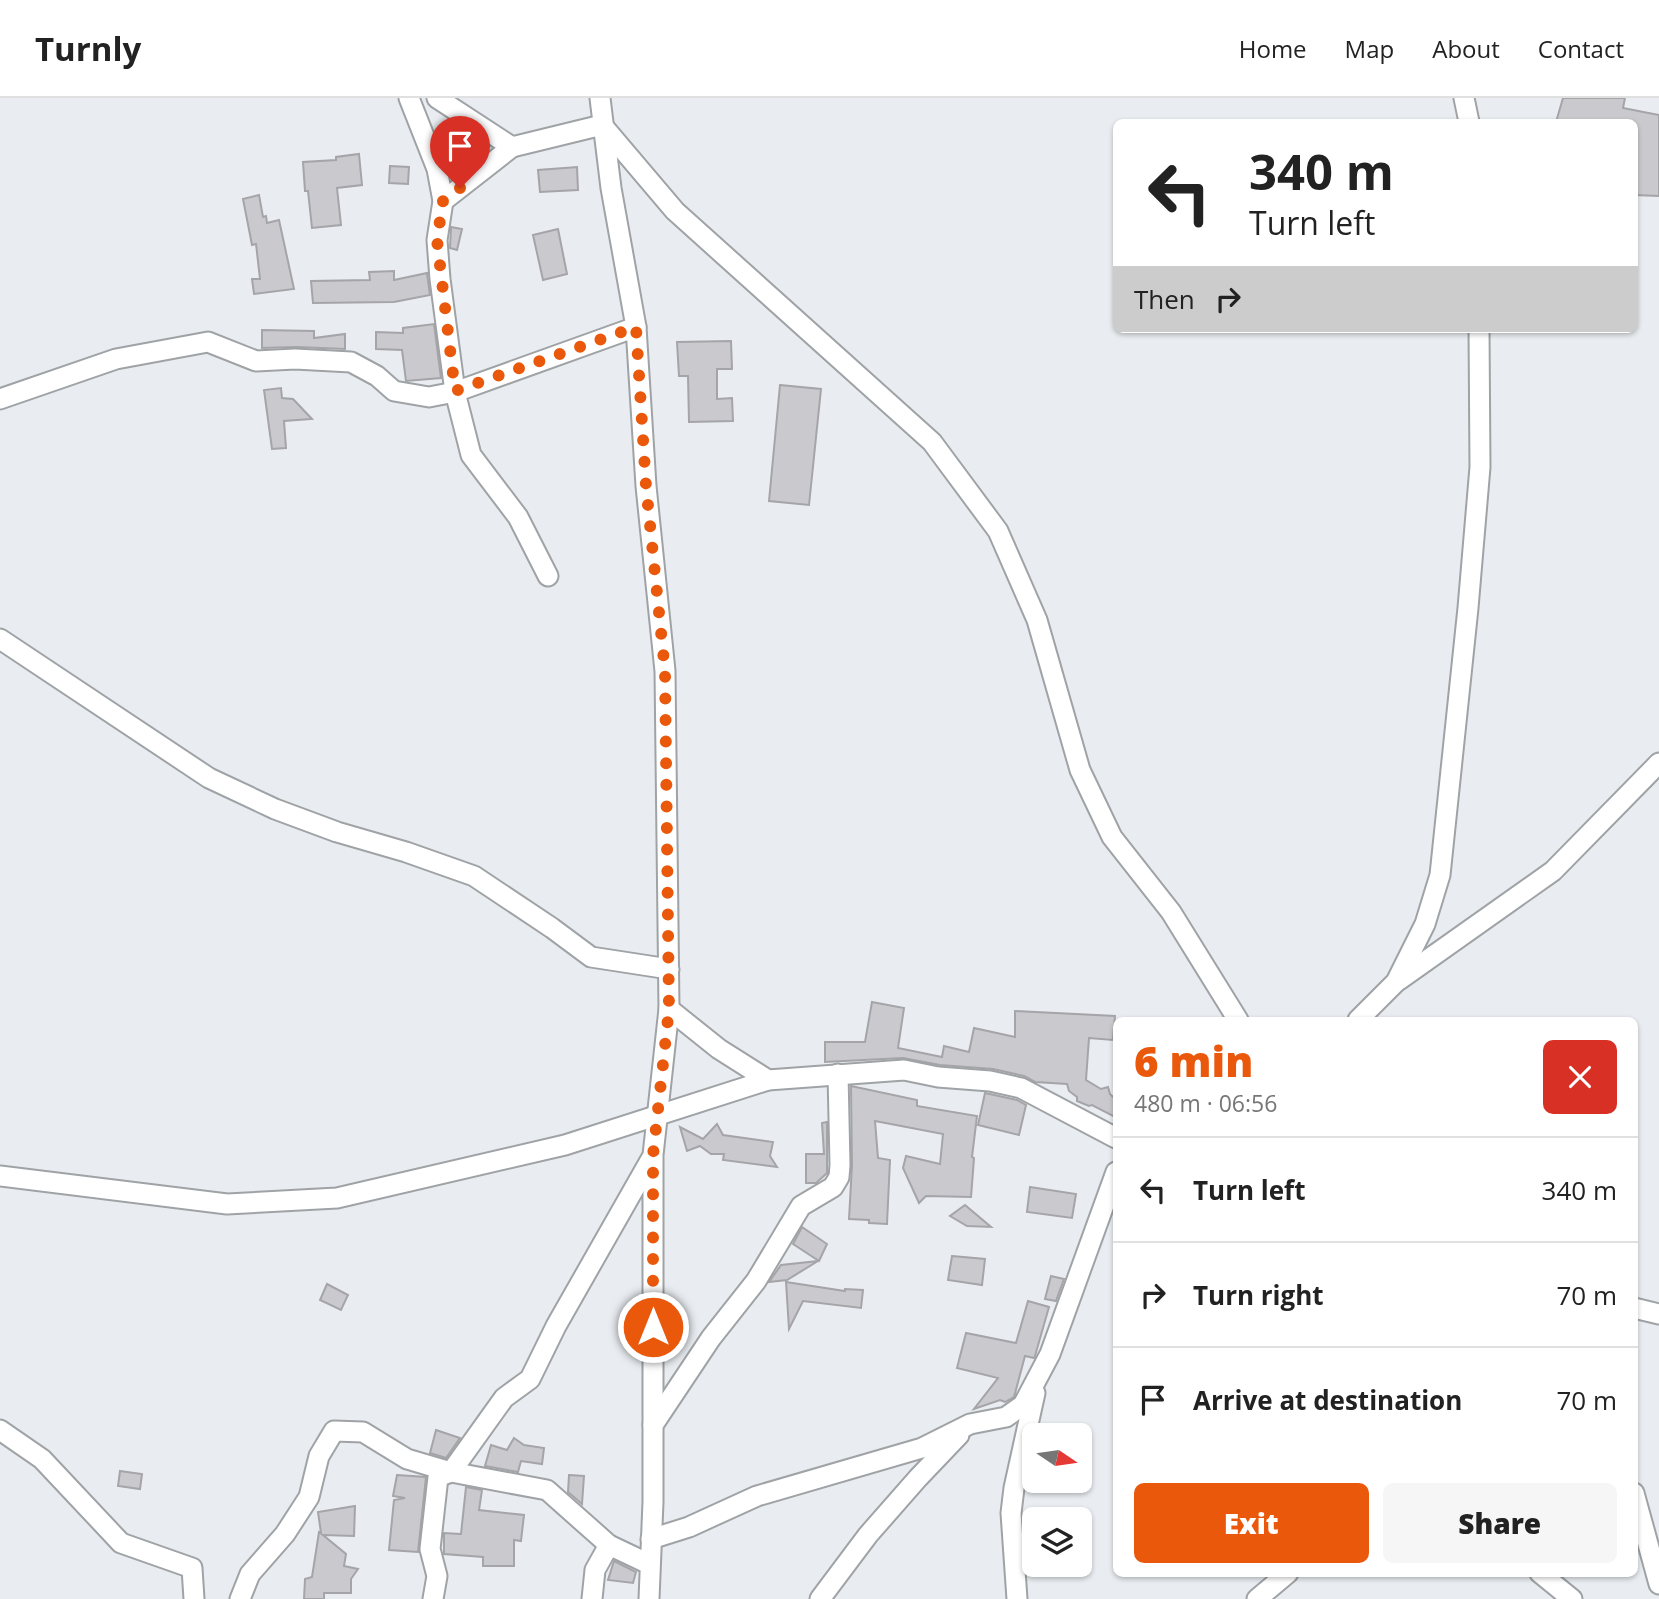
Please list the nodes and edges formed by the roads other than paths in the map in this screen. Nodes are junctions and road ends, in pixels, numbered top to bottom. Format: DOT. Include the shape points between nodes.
graph roads {
  1 [pos="410,98"];
  2 [pos="437,98"];
  3 [pos="600,98"];
  4 [pos="1464,98"];
  5 [pos="1468,119"];
  6 [pos="602,125"];
  7 [pos="512,147"];
  8 [pos="443,201"];
  9 [pos="636,327"];
  10 [pos="1479,333"];
  11 [pos="455,391"];
  12 [pos="0,399"];
  13 [pos="548,576"];
  14 [pos="0,639"];
  15 [pos="1659,763"];
  16 [pos="669,969"];
  17 [pos="1396,982"];
  18 [pos="669,1009"];
  19 [pos="1236,1017"];
  20 [pos="1360,1017"];
  21 [pos="838,1074"];
  22 [pos="768,1080"];
  23 [pos="658,1115"];
  24 [pos="1113,1136"];
  25 [pos="653,1155"];
  26 [pos="0,1176"];
  27 [pos="1113,1180"];
  28 [pos="1638,1309"];
  29 [pos="1659,1314"];
  30 [pos="1040,1371"];
  31 [pos="970,1424"];
  32 [pos="653,1425"];
  33 [pos="0,1430"];
  34 [pos="451,1472"];
  35 [pos="1638,1508"];
  36 [pos="651,1539"];
  37 [pos="609,1545"];
  38 [pos="649,1564"];
  39 [pos="1283,1577"];
  40 [pos="1544,1577"];
  41 [pos="1659,1584"];
  42 [pos="194,1599"];
  43 [pos="240,1599"];
  44 [pos="433,1599"];
  45 [pos="592,1599"];
  46 [pos="649,1599"];
  47 [pos="821,1599"];
  48 [pos="1017,1599"];
  49 [pos="1257,1599"];
  50 [pos="1572,1599"];
  1 -- 8 [label="street" via="437,169"];
  2 -- 7 [label="street"];
  3 -- 6 [label="street"];
  4 -- 5 [label="street"];
  6 -- 7 [label="street"];
  6 -- 9 [label="street"];
  6 -- 19 [label="street" via="675,211 932,442 998,531 1037,620 1080,770 1112,837 1171,912"];
  7 -- 8 [label="street"];
  8 -- 11 [label="street" via="437,240"];
  9 -- 11 [label="street"];
  9 -- 16 [label="street" via="665,671"];
  10 -- 17 [label="street" via="1480,467 1440,875 1425,924"];
  11 -- 12 [label="street" via="429,397 394,391 351,362 256,361 208,342 116,359"];
  11 -- 13 [label="street" via="471,455 518,517"];
  14 -- 16 [label="street" via="209,778 325,828 474,876 591,957"];
  15 -- 17 [label="street" via="1553,871"];
  16 -- 18 [label="street"];
  17 -- 20 [label="street"];
  18 -- 22 [label="street"];
  18 -- 23 [label="street"];
  21 -- 22 [label="street"];
  21 -- 24 [label="street" via="904,1070 1021,1088"];
  21 -- 32 [label="street" via="840,1165 834,1187 801,1206 755,1281"];
  22 -- 23 [label="street"];
  23 -- 25 [label="street"];
  23 -- 26 [label="street" via="565,1146 337,1198 227,1204"];
  25 -- 32 [label="street"];
  25 -- 34 [label="street" via="530,1379 504,1398"];
  27 -- 30 [label="street"];
  28 -- 29 [label="street"];
  30 -- 31 [label="street" via="1023,1405 1006,1417"];
  30 -- 48 [label="street" via="1011,1513"];
  31 -- 36 [label="street" via="922,1448 757,1496"];
  31 -- 47 [label="street" via="868,1535"];
  32 -- 36 [label="street"];
  33 -- 42 [label="street" via="42,1459 121,1543 192,1568"];
  34 -- 37 [label="street" via="547,1490"];
  34 -- 43 [label="street" via="407,1459 363,1432 334,1431 319,1457 309,1497 250,1574"];
  34 -- 44 [label="street" via="438,1477 430,1549 437,1576"];
  35 -- 41 [label="street"];
  36 -- 38 [label="street"];
  37 -- 38 [label="street"];
  37 -- 45 [label="street" via="595,1570"];
  38 -- 46 [label="street"];
  39 -- 49 [label="street"];
  40 -- 50 [label="street"];
}
